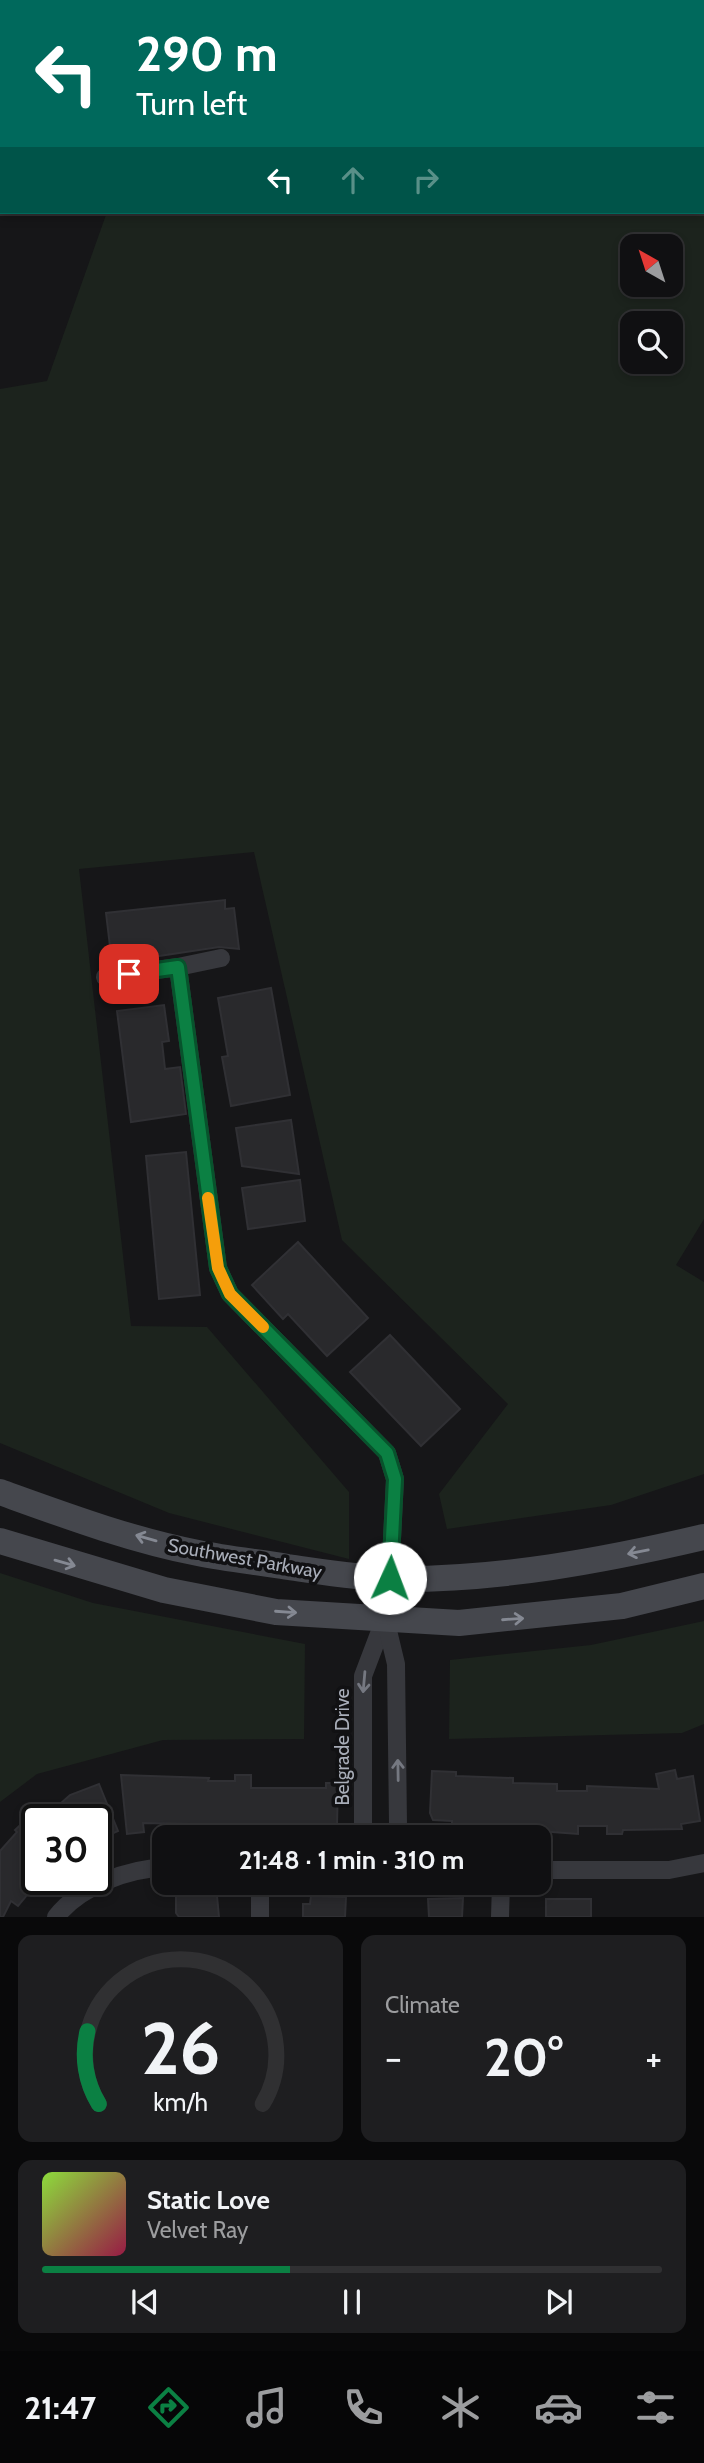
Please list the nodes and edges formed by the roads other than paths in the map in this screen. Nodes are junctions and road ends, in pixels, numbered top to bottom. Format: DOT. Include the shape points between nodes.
graph roads {
  1 [pos="222,958"];
  2 [pos="178,967"];
  3 [pos="105,977"];
  4 [pos="0,1492"];
  5 [pos="704,1537"];
  6 [pos="0,1541"];
  7 [pos="390,1578"];
  8 [pos="704,1587"];
  9 [pos="385,1618"];
  10 [pos="363,1825"];
  11 [pos="398,1825"];
  12 [pos="704,1863"];
  13 [pos="152,1870"];
  14 [pos="551,1870"];
  15 [pos="260,1895"];
  16 [pos="501,1895"];
  17 [pos="56,1917"];
  18 [pos="260,1917"];
  19 [pos="500,1917"];
  1 -- 2 [label="street"];
  2 -- 3 [label="street"];
  2 -- 7 [label="street, Belgrade Drive" via="218,1268 230,1294 387,1453 395,1479"];
  7 -- 4 [label="main road, Southwest Parkway, one-way" via="197,1553"];
  5 -- 7 [label="main road, Southwest Parkway, one-way" via="526,1571"];
  6 -- 9 [label="main road, one-way" via="164,1590 276,1612"];
  7 -- 9 [label="street, Belgrade Drive"];
  9 -- 8 [label="main road, one-way" via="459,1623 534,1617 622,1606"];
  9 -- 10 [label="street, Belgrade Drive, one-way" via="363,1676"];
  11 -- 9 [label="street, Belgrade Drive, one-way" via="396,1664"];
  12 -- 14 [label="street" via="669,1870"];
  13 -- 17 [label="street" via="106,1881"];
  15 -- 18 [label="street"];
  16 -- 19 [label="street"];
}
